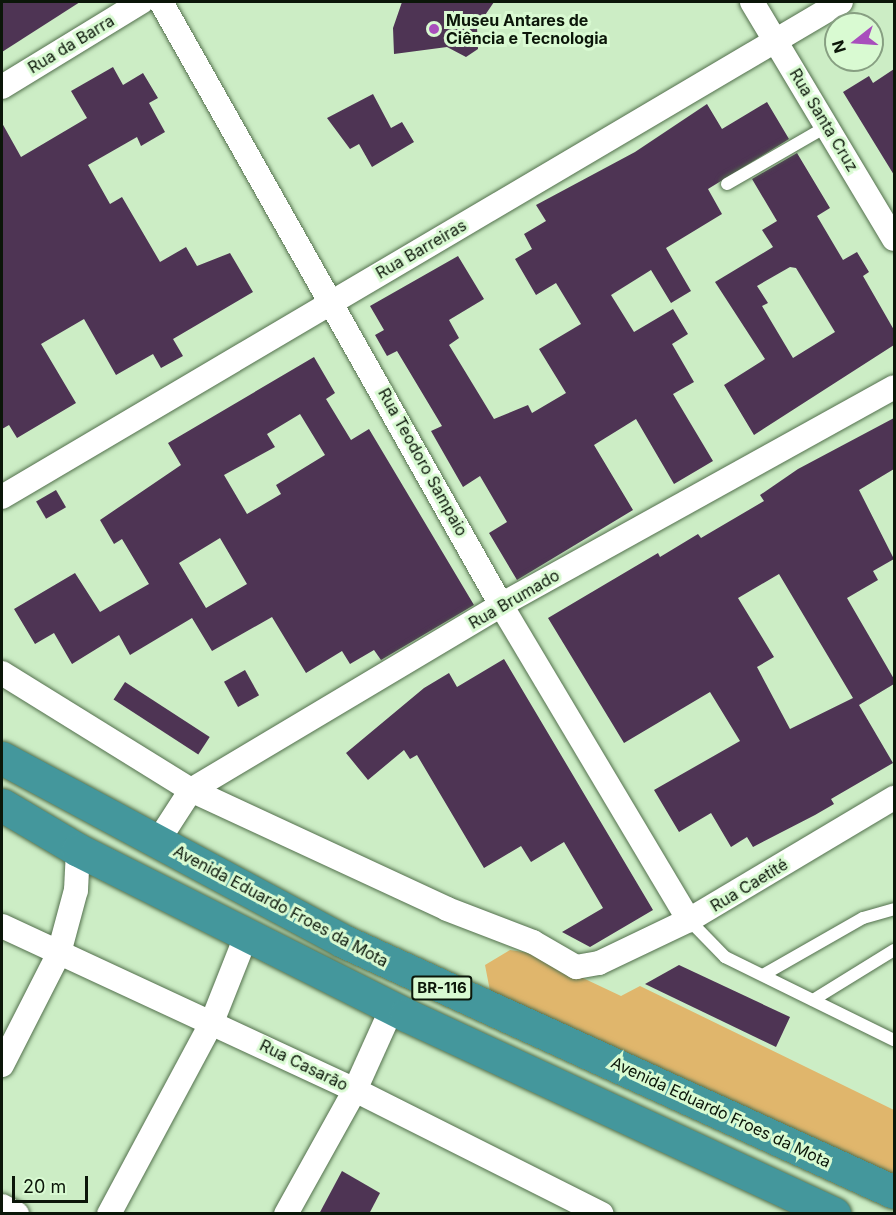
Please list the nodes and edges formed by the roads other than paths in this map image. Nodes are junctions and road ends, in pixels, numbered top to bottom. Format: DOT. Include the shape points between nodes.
graph roads {
  1 [pos="141,2"];
  2 [pos="161,2"];
  3 [pos="752,2"];
  4 [pos="841,2"];
  5 [pos="776,41"];
  6 [pos="2,87"];
  7 [pos="829,125"];
  8 [pos="727,184"];
  9 [pos="894,239"];
  10 [pos="333,300"];
  11 [pos="894,387"];
  12 [pos="2,498"];
  13 [pos="501,605"];
  14 [pos="2,673"];
  15 [pos="2,758"];
  16 [pos="191,790"];
  17 [pos="894,798"];
  18 [pos="2,805"];
  19 [pos="158,841"];
  20 [pos="78,850"];
  21 [pos="894,909"];
  22 [pos="689,920"];
  23 [pos="2,926"];
  24 [pos="246,936"];
  25 [pos="894,950"];
  26 [pos="59,953"];
  27 [pos="763,975"];
  28 [pos="813,1000"];
  29 [pos="392,1008"];
  30 [pos="212,1022"];
  31 [pos="894,1040"];
  32 [pos="2,1065"];
  33 [pos="355,1090"];
  34 [pos="894,1192"];
  35 [pos="2,1206"];
  36 [pos="596,1212"];
  37 [pos="17,1214"];
  38 [pos="109,1214"];
  39 [pos="286,1214"];
  40 [pos="834,1214"];
  1 -- 6 [label="street, Rua da Barra"];
  2 -- 10 [label="street, Rua Teodoro Sampaio"];
  3 -- 5 [label="street, Rua Santa Cruz"];
  4 -- 5 [label="street, Rua Barreiras"];
  5 -- 7 [label="street, Rua Santa Cruz"];
  5 -- 10 [label="street, Rua Barreiras"];
  7 -- 8 [label="lane"];
  7 -- 9 [label="street, Rua Santa Cruz"];
  10 -- 12 [label="street, Rua Barreiras"];
  10 -- 13 [label="street, Rua Teodoro Sampaio"];
  11 -- 13 [label="street, Rua Brumado"];
  13 -- 16 [label="street, Rua Brumado"];
  13 -- 22 [label="street, Rua Teodoro Sampaio"];
  14 -- 16 [label="street"];
  15 -- 19 [label="highway, Avenida Eduardo Froes da Mota / BR-116"];
  16 -- 19 [label="street, Rua Brumado"];
  16 -- 22 [label="street, Rua Caetité" via="447,909 533,942 568,965 599,963"];
  17 -- 22 [label="street, Rua Caetité"];
  18 -- 20 [label="highway"];
  19 -- 34 [label="highway, Avenida Eduardo Froes da Mota / BR-116" via="343,942"];
  20 -- 24 [label="highway"];
  20 -- 26 [label="street" via="76,890"];
  21 -- 27 [label="lane" via="863,918"];
  22 -- 27 [label="lane" via="725,957"];
  23 -- 26 [label="street, Rua Casarão"];
  24 -- 29 [label="highway"];
  24 -- 30 [label="street"];
  25 -- 28 [label="lane"];
  26 -- 30 [label="street, Rua Casarão"];
  26 -- 32 [label="street"];
  27 -- 28 [label="lane"];
  28 -- 31 [label="lane"];
  29 -- 33 [label="street"];
  29 -- 40 [label="highway"];
  30 -- 33 [label="street, Rua Casarão"];
  30 -- 38 [label="street"];
  33 -- 36 [label="street, Rua Casarão"];
  33 -- 39 [label="street"];
  35 -- 37 [label="street"];
}
